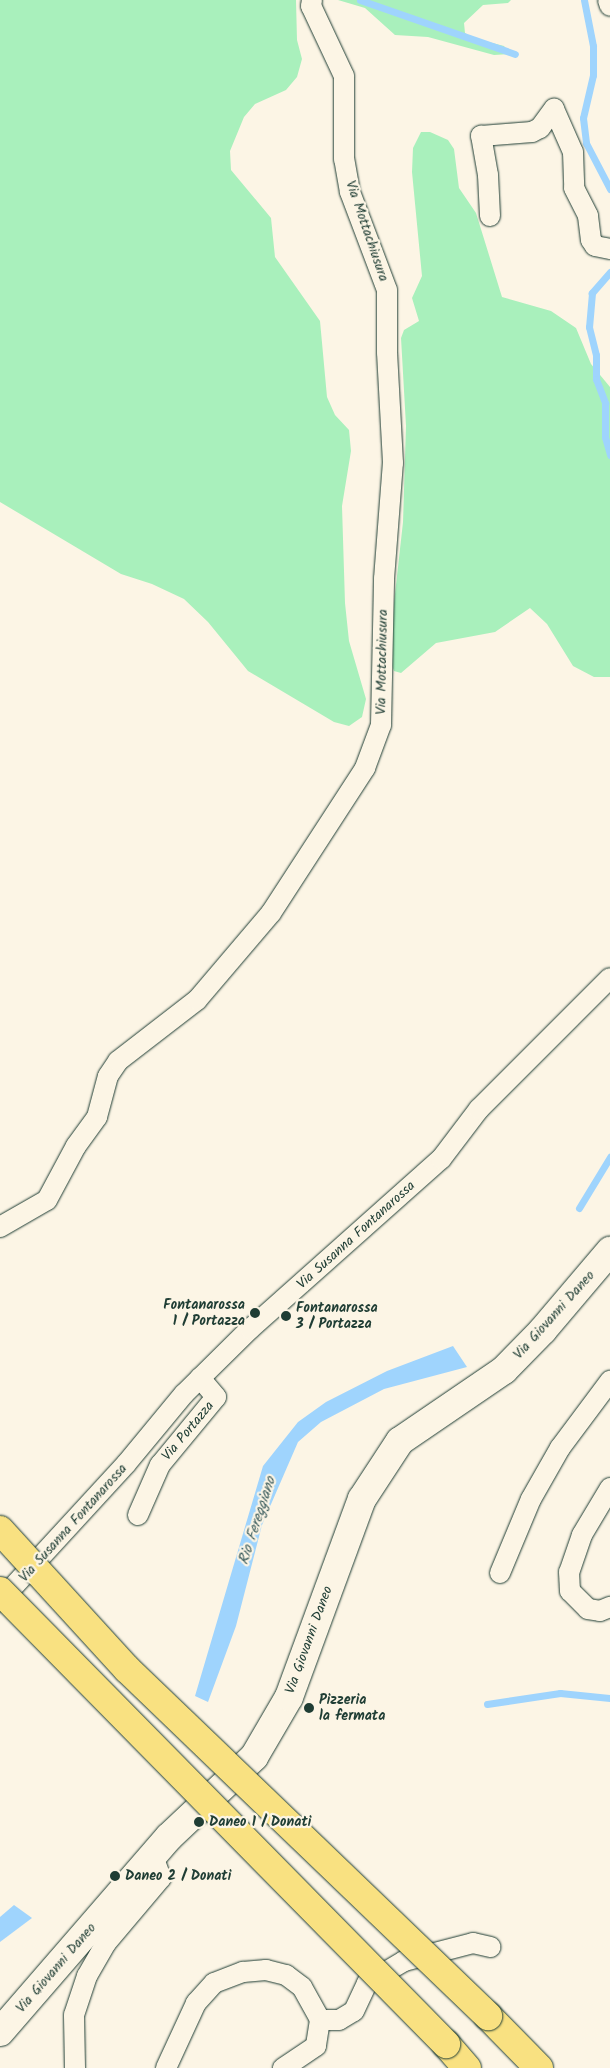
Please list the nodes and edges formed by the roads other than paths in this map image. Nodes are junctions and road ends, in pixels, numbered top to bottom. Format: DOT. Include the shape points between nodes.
graph roads {
  1 [pos="312,0"];
  2 [pos="608,0"];
  3 [pos="610,6"];
  4 [pos="490,216"];
  5 [pos="609,248"];
  6 [pos="610,978"];
  7 [pos="0,1227"];
  8 [pos="610,1251"];
  9 [pos="200,1378"];
  10 [pos="610,1380"];
  11 [pos="610,1488"];
  12 [pos="138,1515"];
  13 [pos="0,1530"];
  14 [pos="500,1573"];
  15 [pos="0,1591"];
  16 [pos="0,1601"];
  17 [pos="610,1607"];
  18 [pos="153,1856"];
  19 [pos="491,1947"];
  20 [pos="320,2020"];
  21 [pos="0,2032"];
  22 [pos="74,2068"];
  23 [pos="166,2068"];
  24 [pos="283,2068"];
  25 [pos="467,2068"];
  26 [pos="539,2068"];
  1 -- 7 [label="street, Via Mottachiusura" via="311,6 344,76 344,159 350,192 388,290 387,352 394,463 384,579 381,725 365,768 271,913 197,1000 118,1062 108,1076 97,1117 76,1146 47,1200"];
  2 -- 3 [label="street"];
  4 -- 5 [label="street" via="488,175 481,136 532,132 540,128 554,109 573,152 574,188 588,216 591,240 595,246"];
  6 -- 9 [label="street, Via Susanna Fontanarossa" via="479,1109 441,1159"];
  8 -- 18 [label="street, Via Giovanni Daneo" via="543,1330 504,1370 400,1441 381,1466 362,1499 289,1696 265,1739 254,1757"];
  9 -- 12 [label="street, Via Portazza" via="216,1397 160,1465"];
  9 -- 16 [label="street, Via Susanna Fontanarossa"];
  10 -- 14 [label="street" via="560,1448 531,1499"];
  11 -- 17 [label="street" via="582,1535 569,1572 570,1591 588,1609 600,1611"];
  13 -- 26 [label="highway, bridge" via="127,1669"];
  15 -- 25 [label="highway, bridge"];
  18 -- 21 [label="street, Via Giovanni Daneo"];
  18 -- 22 [label="street" via="162,1878 106,1943 87,1976 74,2015"];
  19 -- 20 [label="street" via="473,1943 404,1961 368,1983 354,2011 339,2020"];
  20 -- 23 [label="street" via="302,1986 286,1975 266,1970 243,1972 214,1982 196,2003"];
  20 -- 24 [label="street" via="316,2046"];
}
